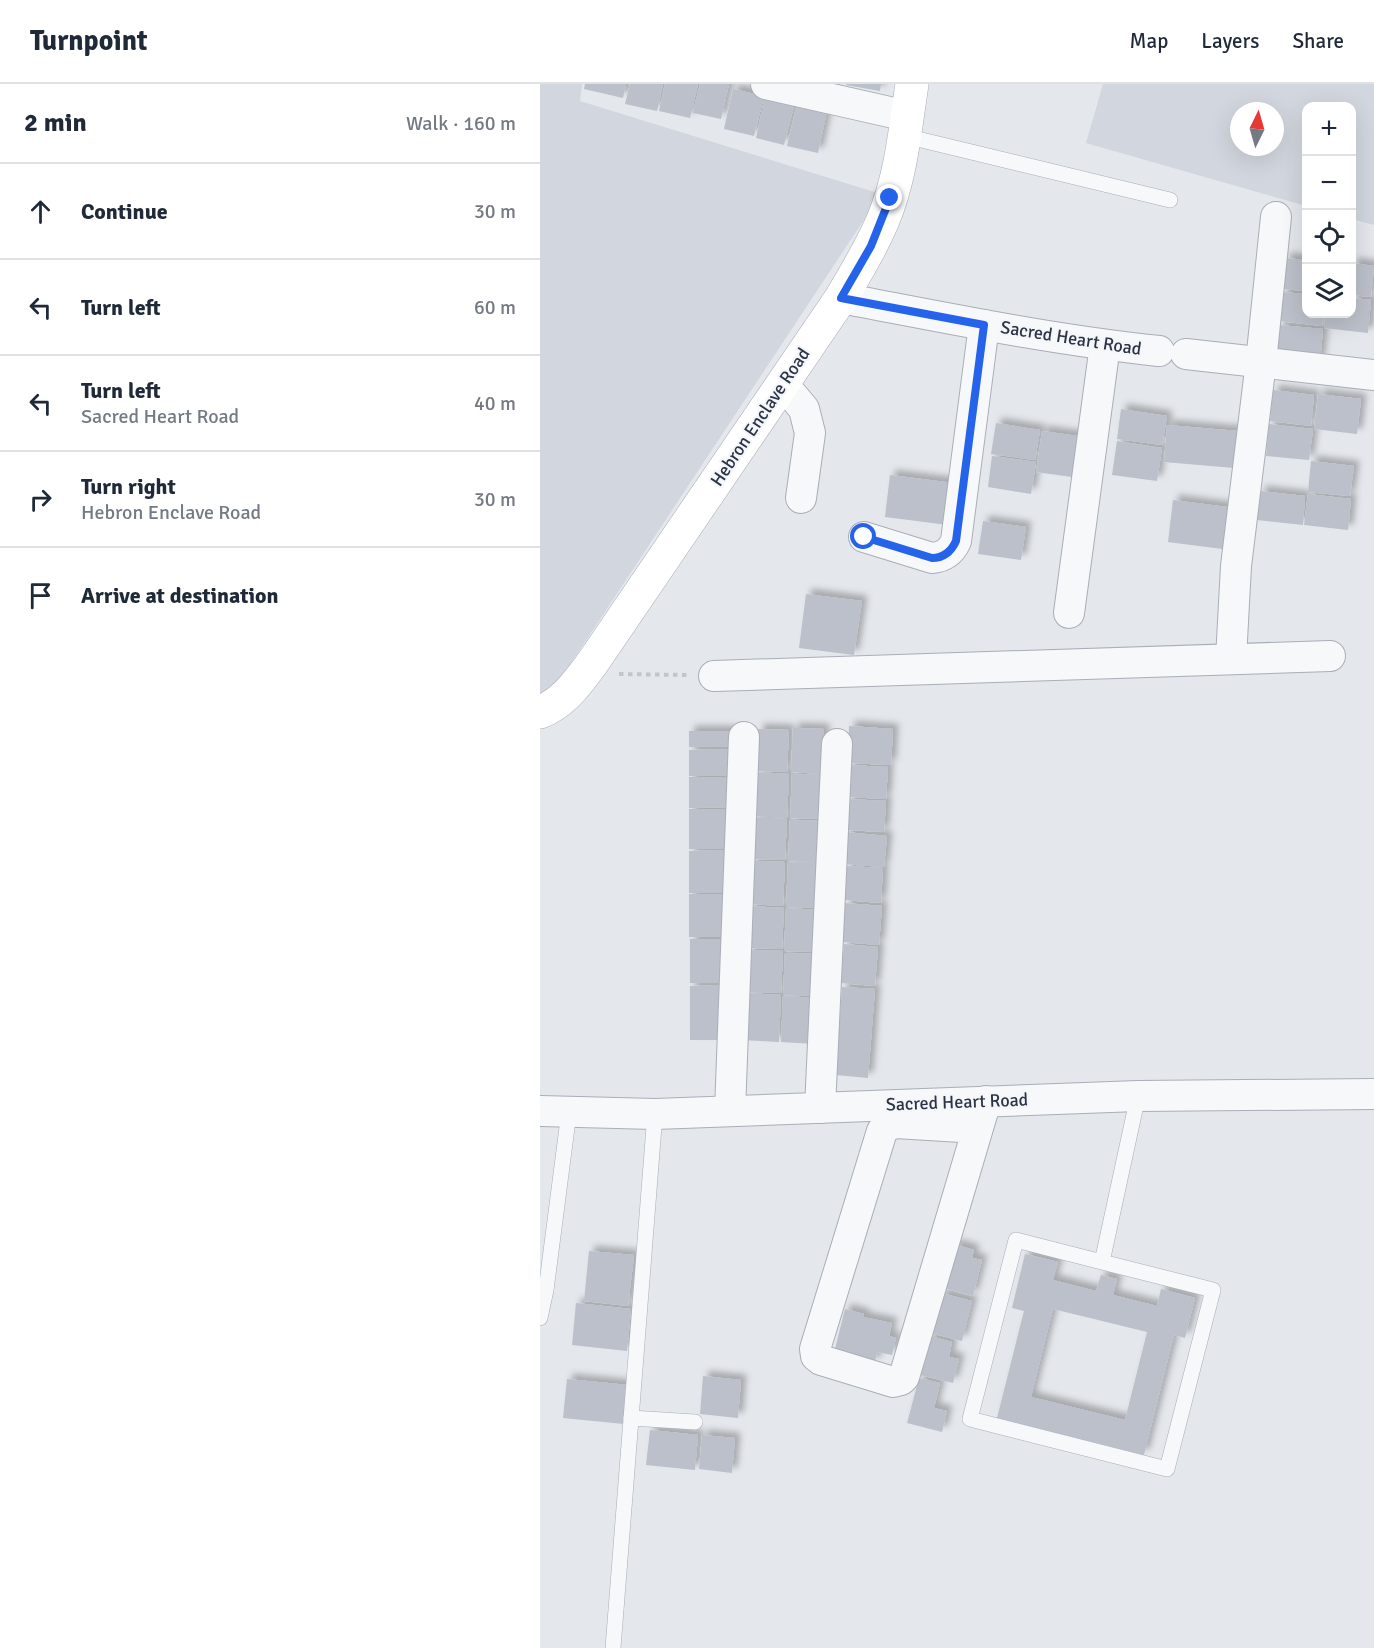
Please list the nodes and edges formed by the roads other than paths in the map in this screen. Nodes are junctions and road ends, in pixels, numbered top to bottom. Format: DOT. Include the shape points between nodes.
graph roads {
  1 [pos="766,84"];
  2 [pos="912,84"];
  3 [pos="906,126"];
  4 [pos="1170,200"];
  5 [pos="1276,217"];
  6 [pos="841,298"];
  7 [pos="984,325"];
  8 [pos="1105,345"];
  9 [pos="1261,362"];
  10 [pos="1374,375"];
  11 [pos="783,384"];
  12 [pos="801,498"];
  13 [pos="864,537"];
  14 [pos="1069,613"];
  15 [pos="1330,656"];
  16 [pos="1231,659"];
  17 [pos="714,676"];
  18 [pos="540,712"];
  19 [pos="744,737"];
  20 [pos="837,744"];
  21 [pos="1374,1094"];
  22 [pos="1138,1096"];
  23 [pos="820,1108"];
  24 [pos="730,1111"];
  25 [pos="555,1112"];
  26 [pos="655,1114"];
  27 [pos="982,1114"];
  28 [pos="1102,1262"];
  29 [pos="540,1318"];
  30 [pos="631,1418"];
  31 [pos="695,1422"];
  32 [pos="613,1648"];
  1 -- 3 [label="street"];
  2 -- 3 [label="street, Hebron Enclave Road"];
  3 -- 4 [label="lane"];
  3 -- 6 [label="street, Hebron Enclave Road" via="898,173 883,220"];
  5 -- 9 [label="street"];
  6 -- 7 [label="street, Sacred Heart Road"];
  6 -- 11 [label="street, Hebron Enclave Road"];
  7 -- 8 [label="street, Sacred Heart Road"];
  7 -- 13 [label="street" via="956,541 939,558 932,558"];
  8 -- 9 [label="street, Sacred Heart Road"];
  8 -- 14 [label="street"];
  9 -- 10 [label="street, Sacred Heart Road"];
  9 -- 16 [label="street" via="1236,566"];
  11 -- 12 [label="street" via="804,409 810,433"];
  11 -- 18 [label="street, Hebron Enclave Road" via="585,673 559,703"];
  15 -- 16 [label="street"];
  16 -- 17 [label="street"];
  19 -- 24 [label="street"];
  20 -- 23 [label="street"];
  21 -- 22 [label="street, Sacred Heart Road"];
  22 -- 27 [label="street, Sacred Heart Road"];
  22 -- 28 [label="lane"];
  23 -- 24 [label="street, Sacred Heart Road"];
  23 -- 27 [label="street, Sacred Heart Road"];
  24 -- 26 [label="street, Sacred Heart Road"];
  25 -- 26 [label="street, Sacred Heart Road"];
  25 -- 29 [label="lane" via="546,1290"];
  26 -- 30 [label="lane"];
  27 -- 27 [label="street" via="896,1124 882,1131 815,1348 821,1360 893,1382 904,1377"];
  28 -- 28 [label="lane" via="1016,1240 970,1419 1167,1469 1214,1290"];
  30 -- 31 [label="lane"];
  30 -- 32 [label="lane"];
}
